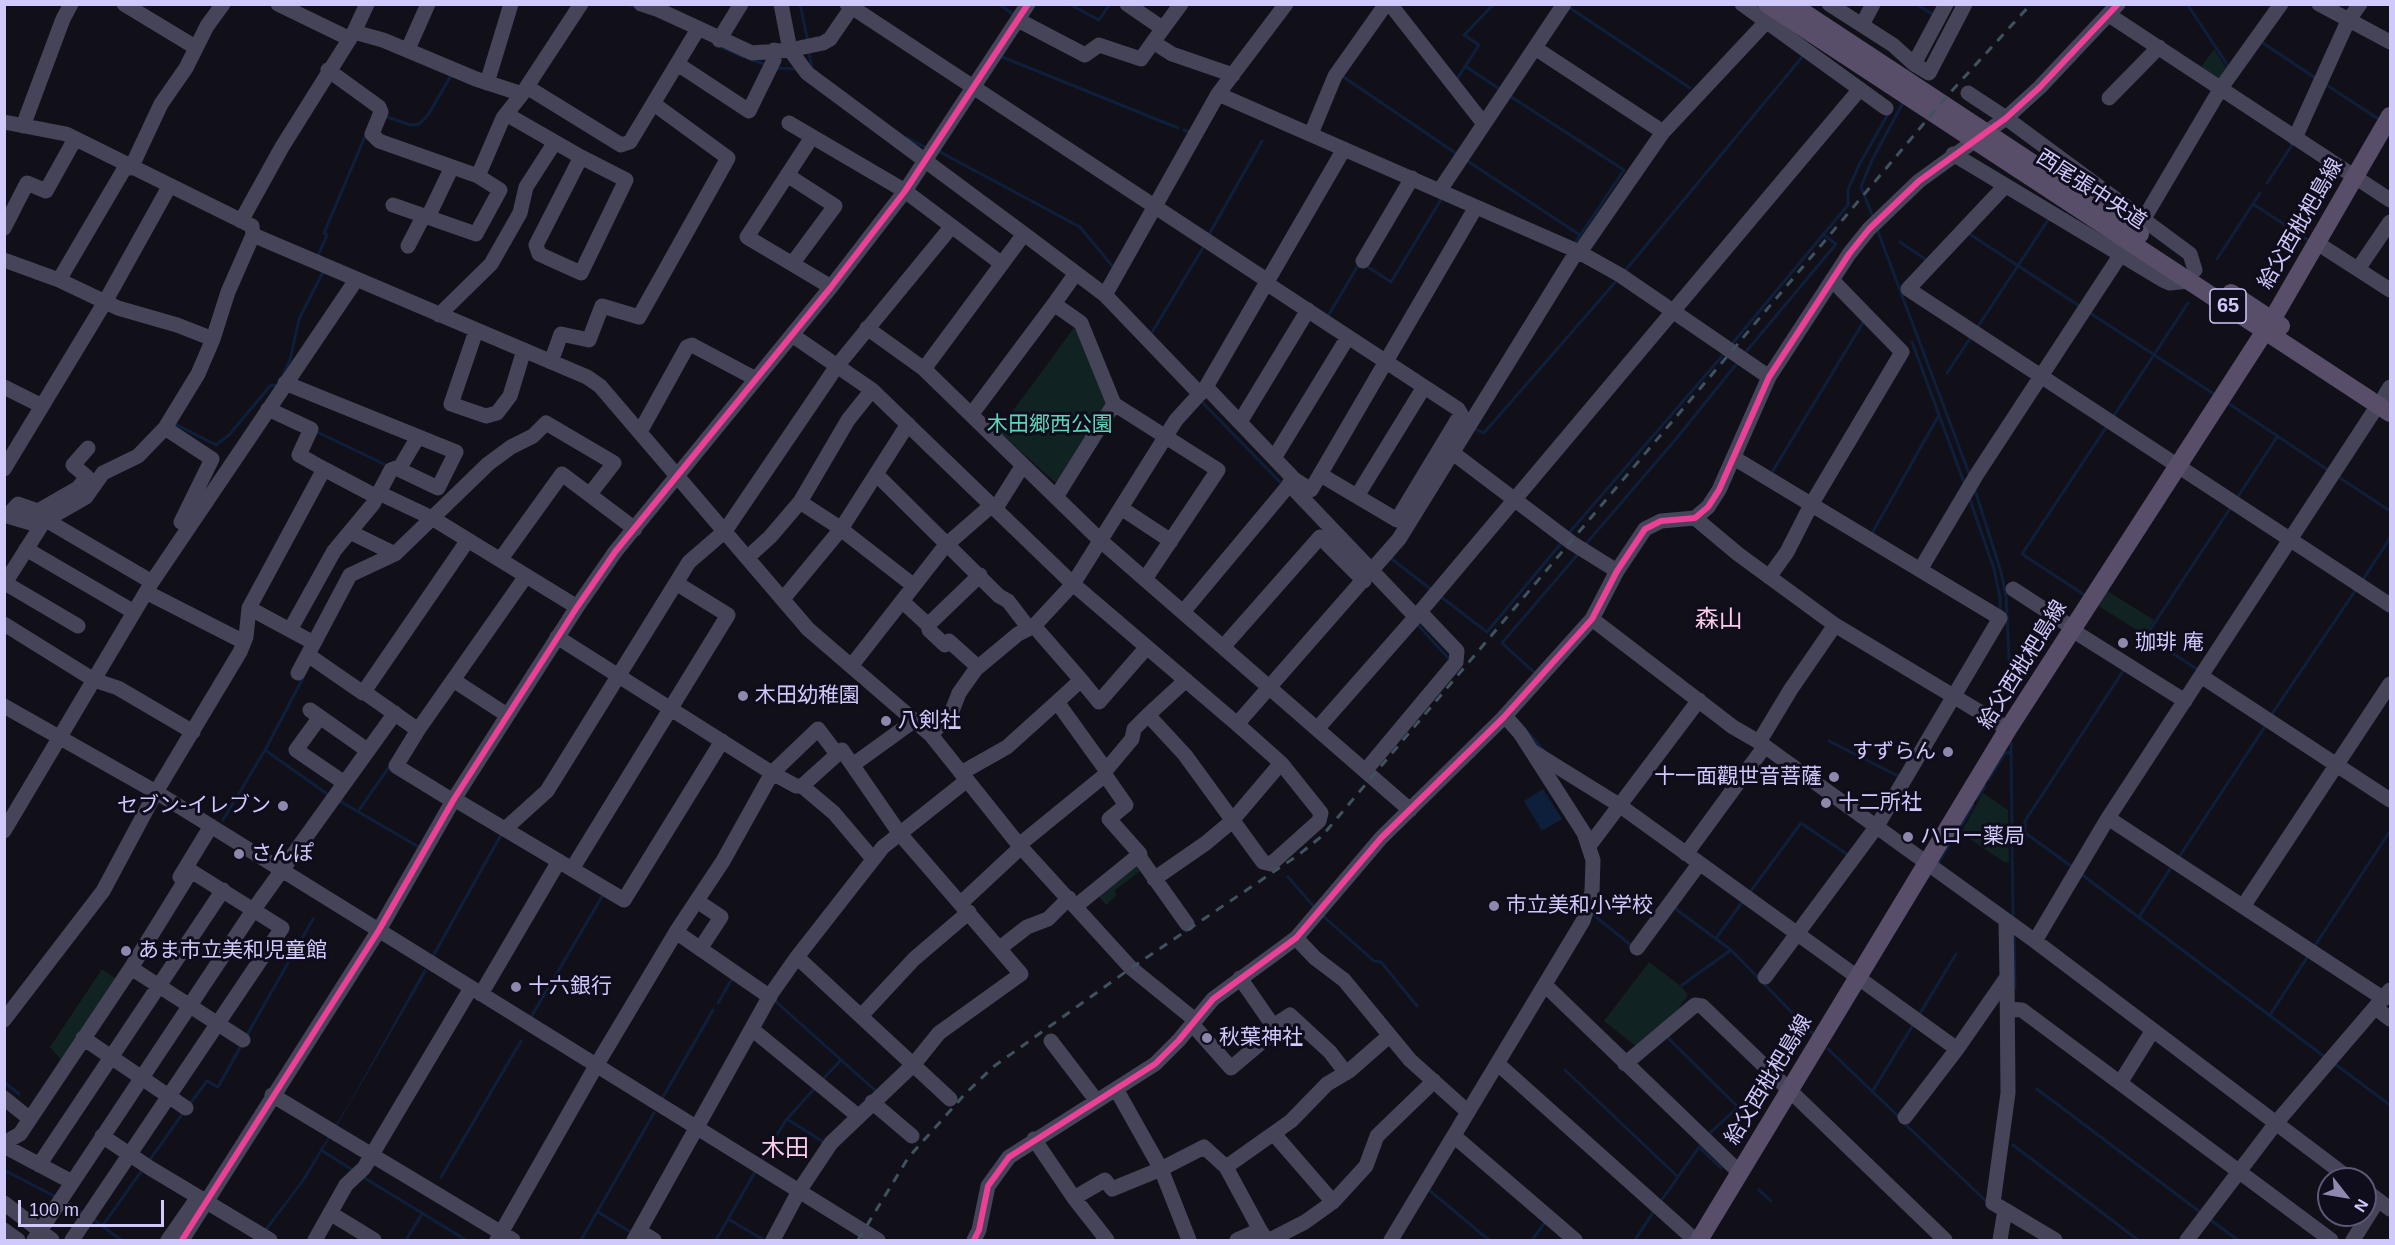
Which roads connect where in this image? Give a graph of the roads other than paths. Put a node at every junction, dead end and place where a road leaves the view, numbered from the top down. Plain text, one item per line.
1 (71, 4) edge
2 (124, 4) edge
3 (223, 4) edge
4 (278, 4) edge
5 (367, 4) edge
6 (428, 4) edge
7 (511, 4) edge
8 (641, 4) edge
9 (741, 4) edge
10 (781, 4) edge
11 (1028, 4) edge
12 (1127, 4) edge
13 (1181, 4) edge
14 (1286, 4) edge
15 (1388, 4) edge
16 (1564, 4) edge
17 (1742, 4) edge
18 (1829, 4) edge
19 (1873, 4) edge
20 (1946, 4) edge
21 (1965, 4) edge
22 (2281, 4) edge
23 (2319, 4) edge
24 (2360, 4) edge
25 (576, 6) edge
26 (851, 6) edge
27 (661, 7) edge
28 (1792, 10) edge
29 (2114, 10) edge
30 (1767, 13) edge
31 (1018, 20) junction
32 (2348, 21) junction
33 (1862, 25) junction
34 (1162, 28) junction
35 (698, 29) junction
36 (351, 35) junction
37 (719, 40) junction
38 (1153, 42) junction
39 (2391, 42) edge
40 (195, 47) junction
41 (2159, 47) junction
42 (1535, 48) junction
43 (408, 49) junction
44 (774, 50) junction
45 (790, 50) junction
46 (1902, 53) junction
47 (679, 65) junction
48 (1919, 67) junction
49 (328, 70) junction
50 (1233, 75) junction
51 (487, 83) junction
52 (2221, 88) junction
53 (974, 89) junction
54 (525, 91) junction
55 (1866, 93) junction
56 (1968, 93) dead end
57 (1218, 94) junction
58 (2109, 98) dead end
59 (654, 104) junction
60 (1886, 108) dead end
61 (506, 114) junction
62 (2391, 116) edge
63 (2006, 118) junction
64 (4, 122) edge
65 (789, 123) dead end
66 (1484, 124) junction
67 (23, 126) junction
68 (1663, 132) junction
69 (1311, 134) junction
70 (812, 136) junction
71 (2295, 138) junction
72 (75, 139) junction
73 (555, 142) junction
74 (1344, 149) junction
75 (1953, 154) junction
76 (581, 157) junction
77 (2062, 158) junction
78 (926, 160) junction
79 (129, 167) junction
80 (452, 167) junction
81 (787, 175) junction
82 (478, 176) junction
83 (2355, 177) junction
84 (1412, 178) junction
85 (2006, 186) junction
86 (169, 187) junction
87 (1440, 190) junction
88 (905, 191) junction
89 (2391, 201) edge
90 (2033, 202) junction
91 (393, 205) dead end
92 (1155, 207) junction
93 (1476, 207) junction
94 (426, 217) junction
95 (2143, 220) junction
96 (241, 221) junction
97 (2391, 222) edge
98 (952, 226) junction
99 (4, 228) edge
100 (1024, 234) junction
101 (253, 235) junction
102 (2317, 243) junction
103 (408, 246) dead end
104 (1578, 251) junction
105 (2121, 254) junction
106 (4, 260) edge
107 (1363, 261) dead end
108 (792, 264) junction
109 (1002, 264) junction
110 (2358, 269) junction
111 (1076, 273) junction
112 (2192, 275) junction
113 (59, 280) junction
114 (356, 280) junction
115 (1832, 280) junction
116 (1267, 282) junction
117 (831, 287) junction
118 (2391, 290) edge
119 (1105, 295) junction
120 (105, 302) junction
121 (1054, 303) junction
122 (1308, 310) junction
123 (1672, 310) junction
124 (440, 315) junction
125 (2268, 325) junction
126 (867, 328) junction
127 (476, 331) junction
128 (792, 335) junction
129 (1348, 337) junction
130 (213, 339) junction
131 (524, 350) junction
132 (551, 362) junction
133 (1386, 362) junction
134 (837, 366) junction
135 (924, 369) junction
136 (1769, 377) junction
137 (2042, 377) junction
138 (756, 380) junction
139 (285, 383) junction
140 (4, 387) edge
141 (1424, 387) junction
142 (872, 390) junction
143 (1203, 391) junction
144 (2387, 400) edge
145 (1114, 404) junction
146 (42, 406) junction
147 (268, 409) junction
148 (971, 415) junction
149 (1240, 423) junction
150 (908, 424) junction
151 (165, 428) junction
152 (640, 430) junction
153 (1165, 436) junction
154 (418, 437) junction
155 (88, 448) dead end
156 (1448, 448) junction
157 (1274, 458) junction
158 (1734, 458) junction
159 (1023, 465) junction
160 (2177, 466) junction
161 (4, 469) edge
162 (324, 469) junction
163 (399, 470) junction
164 (876, 474) junction
165 (678, 475) junction
166 (1321, 475) junction
167 (1291, 481) junction
168 (590, 494) junction
169 (378, 495) junction
170 (1357, 496) junction
171 (1056, 497) junction
172 (1514, 498) junction
173 (800, 502) junction
174 (1811, 505) junction
175 (994, 506) junction
176 (1121, 508) junction
177 (11, 516) edge
178 (432, 518) junction
179 (1695, 518) junction
180 (43, 523) junction
181 (635, 528) junction
182 (186, 529) junction
183 (841, 529) junction
184 (725, 531) junction
185 (350, 532) junction
186 (468, 540) junction
187 (2290, 540) junction
188 (1101, 541) junction
189 (1170, 541) junction
190 (948, 544) junction
191 (26, 549) junction
192 (395, 554) junction
193 (747, 558) junction
194 (501, 560) junction
195 (1920, 570) junction
196 (1617, 571) junction
197 (980, 575) junction
198 (526, 576) junction
199 (1368, 576) junction
200 (1769, 577) junction
201 (1145, 579) junction
202 (676, 583) junction
203 (5, 584) edge
204 (1073, 584) junction
205 (914, 586) junction
206 (149, 587) junction
207 (2013, 589) dead end
208 (783, 599) junction
209 (902, 601) junction
210 (2391, 605) edge
211 (577, 607) junction
212 (249, 608) junction
213 (134, 612) junction
214 (1184, 612) junction
215 (1418, 614) junction
216 (1592, 619) junction
217 (4, 624) edge
218 (928, 624) junction
219 (1835, 625) junction
220 (78, 626) dead end
221 (1031, 627) junction
222 (2072, 629) junction
223 (290, 630) junction
224 (557, 638) junction
225 (244, 642) junction
226 (1147, 647) junction
227 (1223, 647) junction
228 (311, 649) junction
229 (852, 664) junction
230 (978, 667) junction
231 (298, 674) dead end
232 (618, 676) junction
233 (2201, 676) junction
234 (94, 680) junction
235 (453, 680) junction
236 (1081, 680) junction
237 (1185, 680) junction
238 (2391, 684) edge
239 (1269, 688) junction
240 (364, 692) junction
241 (1954, 695) junction
242 (1698, 700) junction
243 (2185, 701) junction
244 (1057, 702) junction
245 (4, 706) edge
246 (670, 709) junction
247 (395, 713) junction
248 (507, 715) junction
249 (1148, 715) junction
250 (1505, 716) junction
251 (915, 720) junction
252 (1237, 724) junction
253 (418, 729) junction
254 (1317, 729) junction
255 (2008, 729) junction
256 (193, 732) junction
257 (931, 735) junction
258 (60, 737) junction
259 (722, 741) junction
260 (1762, 744) junction
261 (367, 750) junction
262 (1532, 751) junction
263 (837, 754) junction
264 (1281, 763) junction
265 (854, 764) junction
266 (2337, 764) junction
267 (1365, 771) junction
268 (772, 773) junction
269 (1106, 773) junction
270 (964, 777) junction
271 (343, 782) junction
272 (801, 786) junction
273 (156, 792) junction
274 (454, 800) junction
275 (2391, 800) edge
276 (1619, 805) junction
277 (1410, 810) junction
278 (2108, 818) junction
279 (1231, 822) junction
280 (211, 826) junction
281 (1877, 826) junction
282 (505, 829) junction
283 (4, 831) edge
284 (900, 834) junction
285 (1020, 846) junction
286 (1589, 846) junction
287 (1686, 854) junction
288 (1138, 855) junction
289 (873, 859) junction
290 (1699, 864) junction
291 (565, 865) junction
292 (1926, 865) junction
293 (284, 871) junction
294 (1154, 879) junction
295 (223, 890) junction
296 (696, 901) junction
297 (1072, 902) junction
298 (2244, 905) junction
299 (965, 907) junction
300 (254, 909) junction
301 (1187, 924) dead end
302 (2011, 925) junction
303 (146, 926) dead end
304 (379, 930) junction
305 (676, 932) junction
306 (1796, 935) junction
307 (1296, 938) junction
308 (2035, 941) junction
309 (1000, 948) junction
310 (1637, 948) dead end
311 (700, 949) junction
312 (797, 957) junction
313 (132, 968) junction
314 (1765, 977) dead end
315 (2007, 977) junction
316 (1240, 978) junction
317 (1857, 979) junction
318 (1545, 985) junction
319 (159, 986) junction
320 (476, 991) junction
321 (770, 997) junction
322 (2383, 999) edge
323 (189, 1006) junction
324 (2013, 1009) junction
325 (861, 1016) junction
326 (2391, 1018) edge
327 (4, 1020) edge
328 (1194, 1022) junction
329 (218, 1025) junction
330 (1273, 1026) junction
331 (753, 1030) junction
332 (2153, 1030) junction
333 (1389, 1036) junction
334 (83, 1038) junction
335 (243, 1040) dead end
336 (1051, 1041) dead end
337 (1957, 1049) junction
338 (111, 1057) junction
339 (914, 1064) junction
340 (1498, 1064) junction
341 (1625, 1064) junction
342 (596, 1066) junction
343 (1346, 1073) junction
344 (141, 1077) junction
345 (1434, 1081) junction
346 (2120, 1083) junction
347 (1116, 1089) junction
348 (1789, 1090) junction
349 (272, 1095) junction
350 (170, 1097) junction
351 (4, 1098) edge
352 (950, 1099) dead end
353 (1096, 1100) junction
354 (872, 1102) junction
355 (186, 1108) dead end
356 (1468, 1112) junction
357 (858, 1116) junction
358 (1905, 1117) dead end
359 (30, 1119) junction
360 (2276, 1123) junction
361 (697, 1127) junction
362 (1274, 1134) junction
363 (102, 1136) junction
364 (912, 1136) dead end
365 (1454, 1136) junction
366 (1034, 1139) junction
367 (4, 1145) edge
368 (131, 1155) junction
369 (372, 1155) junction
370 (39, 1165) junction
371 (1226, 1167) junction
372 (2334, 1167) edge
373 (1161, 1169) junction
374 (1740, 1173) junction
375 (2239, 1173) junction
376 (72, 1182) junction
377 (800, 1191) junction
378 (1074, 1198) junction
379 (206, 1201) junction
380 (1333, 1202) junction
381 (4, 1203) edge
382 (2387, 1205) edge
383 (2001, 1208) junction
384 (330, 1213) junction
385 (4, 1230) edge
386 (854, 1234) edge
387 (636, 1236) edge
388 (265, 1237) edge
389 (1265, 1237) edge
390 (42, 1238) edge
391 (504, 1238) edge
392 (1940, 1239) edge
393 (18, 1240) edge
394 (72, 1240) edge
395 (168, 1240) edge
396 (182, 1240) edge
397 (193, 1240) edge
398 (315, 1240) edge
399 (374, 1240) edge
400 (654, 1240) edge
401 (773, 1240) edge
402 (878, 1240) edge
403 (974, 1240) edge
404 (1107, 1240) edge
405 (1189, 1240) edge
406 (1238, 1240) edge
407 (1391, 1240) edge
408 (1575, 1240) edge
409 (1697, 1240) edge
410 (2000, 1240) edge
411 (2055, 1240) edge
412 (2187, 1240) edge
413 (2331, 1240) edge
414 (2353, 1240) edge

1 - 67 street
2 - 40 street
3 - 40 street
4 - 36 street
5 - 36 street
6 - 43 street
7 - 51 street
8 - 27 street
9 - 37 street
10 - 45 street
11 - 31 street
12 - 34 street
13 - 34 street
14 - 50 street
15 - 66 street
15 - 69 street
16 - 42 street
17 - 30 street
18 - 33 street
19 - 33 street
20 - 48 street
21 - 48 street
22 - 52 street
23 - 32 street
24 - 32 street
25 - 54 street
26 - 45 street
26 - 53 street
27 - 35 street
28 - 30 main road, 西尾張中央道 / 65
28 - 112 main road, 西尾張中央道 / 65
29 - 41 street
29 - 63 street
30 - 55 street
30 - 68 street
31 - 38 street
31 - 53 street
32 - 39 street
32 - 71 street
33 - 46 street
34 - 38 street
35 - 37 street
35 - 47 street
36 - 43 street
36 - 49 street
37 - 44 street
38 - 50 street
40 - 79 street
41 - 52 street
41 - 58 street
42 - 66 street
42 - 68 street
43 - 51 street
44 - 45 street
44 - 47 street
45 - 78 street
46 - 48 street
46 - 55 street
47 - 59 street
49 - 80 street
49 - 96 street
50 - 57 street
51 - 54 street
52 - 71 street
52 - 95 street
53 - 78 street
53 - 92 street
54 - 59 street
54 - 61 street
55 - 60 street
55 - 123 street
56 - 63 street
57 - 69 street
57 - 92 street
59 - 132 street
61 - 73 street
61 - 82 street
62 - 83 main road, 給父西枇杷島線
63 - 75 street
63 - 77 street
64 - 67 street
65 - 70 street
66 - 87 street
67 - 72 street
68 - 104 street
69 - 74 street
70 - 81 street
70 - 88 street
71 - 83 street
72 - 79 street
72 - 99 street
73 - 76 street
73 - 124 street
74 - 84 street
74 - 116 street
75 - 85 street
75 - 115 street
76 - 76 street
77 - 90 street
77 - 95 street
78 - 88 street
78 - 100 street
79 - 86 street
79 - 113 street
80 - 82 street
80 - 94 street
81 - 108 street
81 - 108 street
82 - 94 street
83 - 89 street
83 - 102 main road, 給父西枇杷島線
84 - 87 street
84 - 107 street
85 - 90 street
85 - 137 street
86 - 96 street
86 - 120 street
87 - 93 street
88 - 98 street
88 - 117 street
90 - 105 street
91 - 94 street
92 - 116 street
92 - 119 street
93 - 104 street
93 - 133 street
94 - 103 street
95 - 112 street
96 - 101 street
97 - 110 street
98 - 109 street
98 - 126 street
100 - 109 street
100 - 111 street
101 - 114 street
101 - 130 street
102 - 110 street
102 - 125 main road, 給父西枇杷島線
104 - 123 street
104 - 156 street
105 - 112 street
105 - 137 street
106 - 113 street
108 - 117 street
109 - 135 street
110 - 118 street
111 - 119 street
111 - 121 street
112 - 125 main road, 西尾張中央道 / 65
113 - 120 street
114 - 124 street
114 - 139 street
115 - 136 street
115 - 174 street
116 - 122 street
116 - 143 street
117 - 128 street
119 - 143 street
120 - 130 street
120 - 146 street
121 - 145 street
121 - 148 street
122 - 129 street
122 - 149 street
123 - 136 street
123 - 172 street
124 - 127 street
125 - 144 main road, 西尾張中央道 / 65
125 - 160 main road, 給父西枇杷島線
126 - 134 street
126 - 135 street
127 - 131 street
127 - 131 street
128 - 134 street
128 - 138 street
129 - 133 street
129 - 157 street
130 - 151 street
131 - 132 street
132 - 152 street
133 - 141 street
133 - 166 street
134 - 142 street
134 - 184 street
135 - 148 street
136 - 158 street
137 - 160 street
137 - 195 street
138 - 152 street
138 - 165 street
139 - 147 street
139 - 154 street
140 - 146 street
141 - 156 street
141 - 170 street
142 - 150 street
142 - 173 street
143 - 149 street
143 - 153 street
144 - 187 street
145 - 153 street
145 - 171 street
146 - 161 street
147 - 162 street
147 - 182 street
148 - 159 street
149 - 157 street
150 - 164 street
150 - 175 street
151 - 180 street
151 - 182 street
152 - 165 street
153 - 176 street
153 - 189 street
154 - 163 street
154 - 163 street
155 - 177 street
156 - 170 street
156 - 172 street
156 - 199 street
157 - 167 street
158 - 174 street
158 - 179 street
159 - 171 street
159 - 175 street
160 - 187 street
160 - 222 main road, 給父西枇杷島線
162 - 169 street
162 - 212 street
163 - 169 street
164 - 183 street
164 - 190 street
165 - 181 street
165 - 184 street
166 - 167 street
166 - 170 street
167 - 199 street
167 - 214 street
168 - 178 street
168 - 181 street
168 - 194 street
169 - 178 street
169 - 185 street
171 - 188 street
172 - 196 street
172 - 215 street
173 - 183 street
173 - 193 street
174 - 195 street
174 - 200 street
175 - 190 street
175 - 204 street
176 - 188 street
176 - 189 street
177 - 180 street
178 - 186 street
178 - 192 street
179 - 196 street
179 - 200 street
180 - 191 street
180 - 206 street
181 - 211 street
182 - 206 street
183 - 205 street
183 - 208 street
184 - 193 street
184 - 202 street
185 - 192 street
185 - 223 street
186 - 194 street
186 - 240 street
187 - 210 street
187 - 233 street
188 - 201 street
188 - 204 street
189 - 201 street
190 - 197 street
190 - 205 street
191 - 203 street
191 - 213 street
192 - 228 street
193 - 208 street
194 - 198 street
195 - 241 street
196 - 216 street
197 - 218 street
197 - 221 street
198 - 211 street
198 - 235 street
199 - 215 street
199 - 227 street
199 - 239 street
200 - 219 street
201 - 214 street
202 - 232 street
202 - 246 street
203 - 220 street
204 - 221 street
204 - 226 street
205 - 209 street
206 - 213 street
206 - 225 street
207 - 222 street
208 - 229 street
209 - 218 street
209 - 229 street
211 - 224 street
212 - 223 street
212 - 225 street
213 - 234 street
214 - 227 street
215 - 254 street
215 - 267 street
216 - 242 street
216 - 250 street
217 - 234 street
218 - 230 street
219 - 241 street
219 - 260 street
221 - 230 street
221 - 236 street
222 - 243 street
222 - 255 main road, 給父西枇杷島線
223 - 228 street
224 - 232 street
224 - 248 street
225 - 256 street
226 - 236 street
226 - 237 street
227 - 239 street
228 - 231 street
228 - 240 street
229 - 251 street
230 - 257 street
232 - 246 street
232 - 282 street
233 - 243 street
233 - 266 street
234 - 256 street
234 - 258 street
235 - 248 street
235 - 253 street
236 - 244 street
237 - 249 street
237 - 252 street
238 - 266 street
239 - 252 street
239 - 254 street
240 - 247 street
241 - 255 street
241 - 281 street
242 - 260 street
242 - 276 street
243 - 278 street
244 - 269 street
244 - 270 street
245 - 258 street
246 - 259 street
246 - 291 street
247 - 253 street
247 - 261 street
248 - 274 street
249 - 269 street
249 - 279 street
250 - 262 street
250 - 277 street
251 - 257 street
251 - 265 street
252 - 264 street
253 - 274 street
254 - 267 street
255 - 292 main road, 給父西枇杷島線
256 - 273 street
257 - 270 street
258 - 273 street
258 - 283 street
259 - 268 street
259 - 291 street
260 - 281 street
260 - 287 street
261 - 271 street
261 - 271 street
262 - 276 street
262 - 286 street
263 - 265 street
263 - 268 street
263 - 272 street
264 - 279 street
264 - 279 street
265 - 284 street
266 - 275 street
266 - 298 street
267 - 277 street
268 - 272 street
268 - 296 street
269 - 285 street
269 - 288 street
270 - 284 street
270 - 285 street
271 - 293 street
272 - 289 street
273 - 280 street
273 - 327 street
274 - 282 street
274 - 304 street
276 - 286 street
276 - 287 street
277 - 307 street
278 - 298 street
278 - 308 street
279 - 294 street
280 - 293 street
280 - 303 street
281 - 292 street
281 - 306 street
282 - 291 street
284 - 289 street
284 - 299 street
285 - 297 street
285 - 299 street
286 - 318 street
287 - 290 street
288 - 294 street
288 - 297 street
289 - 312 street
290 - 306 street
290 - 310 street
291 - 320 street
292 - 302 street
292 - 317 main road, 給父西枇杷島線
293 - 300 street
293 - 304 street
294 - 301 street
295 - 300 street
295 - 313 street
295 - 319 street
296 - 305 street
296 - 311 street
297 - 309 street
297 - 328 street
298 - 322 street
299 - 309 street
299 - 325 street
300 - 323 street
300 - 329 street
302 - 308 street
302 - 315 street
304 - 320 street
304 - 349 street
305 - 311 street
305 - 342 street
306 - 314 street
306 - 317 street
307 - 316 street
307 - 333 street
308 - 332 street
309 - 339 street
311 - 321 street
312 - 321 street
312 - 325 street
313 - 319 street
313 - 334 street
315 - 324 street
315 - 337 street
316 - 328 street
316 - 330 street
317 - 337 street
317 - 348 main road, 給父西枇杷島線
318 - 340 street
318 - 341 street
319 - 323 street
319 - 338 street
320 - 342 street
320 - 369 street
321 - 331 street
322 - 326 street
322 - 360 street
323 - 329 street
323 - 344 street
324 - 346 street
324 - 383 street
325 - 339 street
328 - 330 street
328 - 347 street
329 - 335 street
329 - 350 street
330 - 343 street
331 - 357 street
331 - 361 street
332 - 346 street
332 - 360 street
333 - 343 street
333 - 345 street
334 - 338 street
334 - 359 street
336 - 353 street
337 - 358 street
338 - 344 street
338 - 370 street
339 - 352 street
339 - 354 street
340 - 356 street
340 - 409 street
341 - 348 street
341 - 374 street
342 - 361 street
342 - 391 street
343 - 362 street
344 - 350 street
344 - 363 street
345 - 356 street
345 - 380 street
346 - 375 street
347 - 353 street
347 - 373 street
348 - 374 main road, 給父西枇杷島線
348 - 392 street
349 - 369 street
349 - 379 street
350 - 355 street
350 - 368 street
351 - 359 street
353 - 366 street
354 - 357 street
354 - 364 street
356 - 365 street
357 - 377 street
359 - 367 street
360 - 372 street
360 - 375 street
361 - 377 street
361 - 387 street
362 - 371 street
362 - 380 street
363 - 368 street
363 - 376 street
365 - 407 street
365 - 408 street
366 - 378 street
366 - 403 street
367 - 370 street
368 - 379 street
368 - 394 street
369 - 384 street
369 - 391 street
370 - 376 street
371 - 373 street
371 - 389 street
373 - 378 street
373 - 405 street
374 - 409 main road, 給父西枇杷島線
375 - 412 street
375 - 413 street
376 - 390 street
377 - 386 street
377 - 401 street
378 - 404 street
379 - 388 street
379 - 395 street
379 - 396 street
379 - 397 street
380 - 389 street
381 - 390 street
382 - 414 street
383 - 410 street
383 - 411 street
384 - 398 street
384 - 399 street
385 - 393 street
386 - 402 street
387 - 400 street
389 - 406 street

